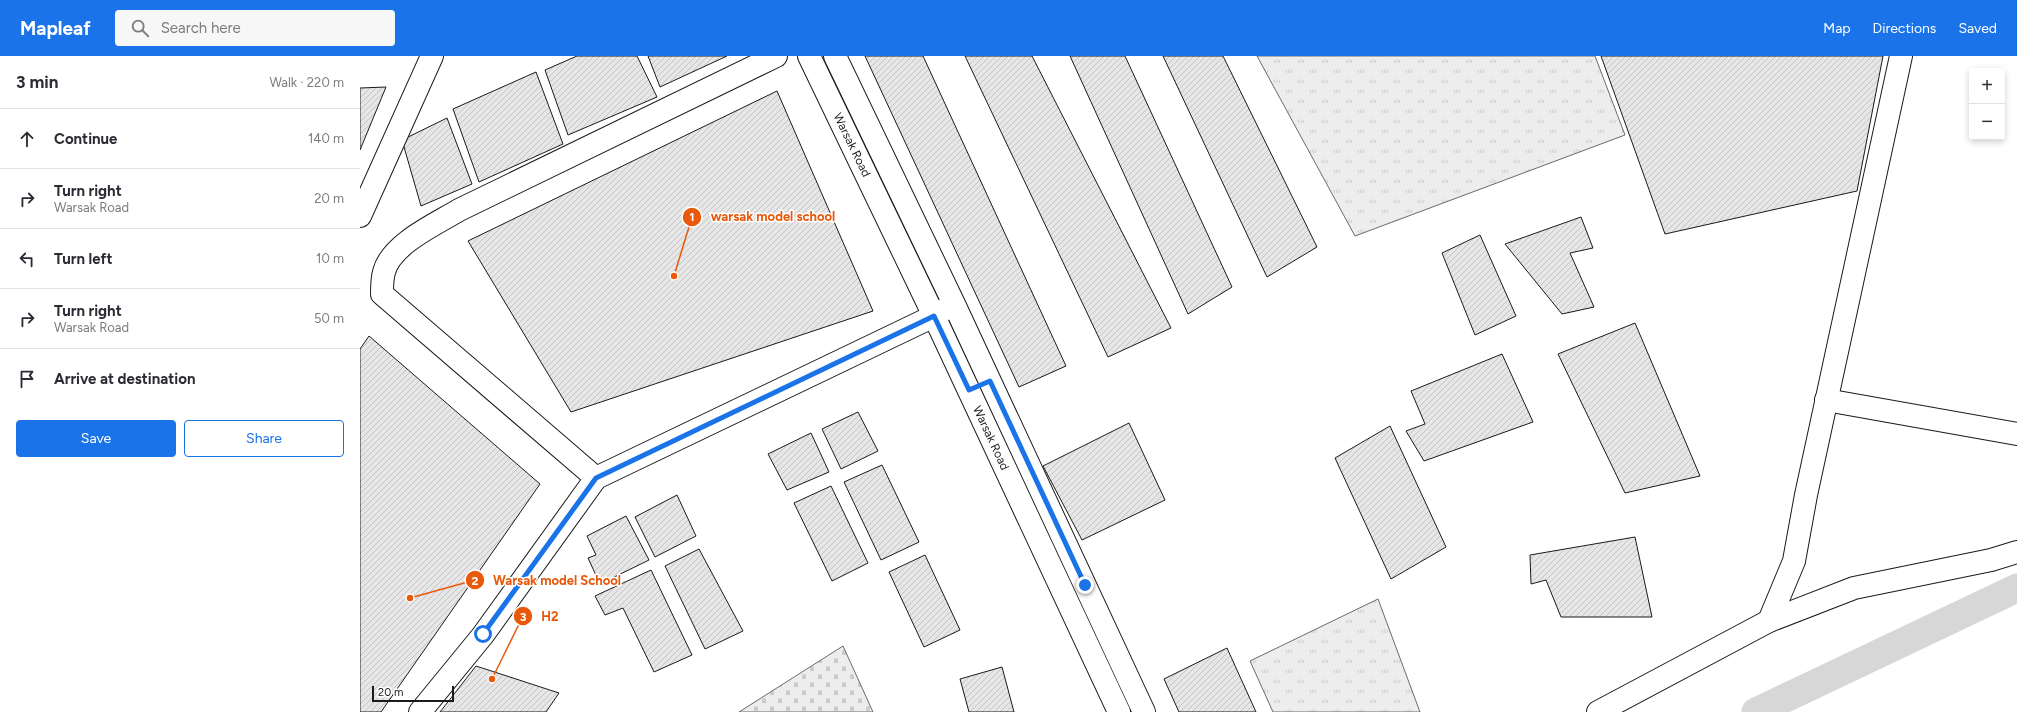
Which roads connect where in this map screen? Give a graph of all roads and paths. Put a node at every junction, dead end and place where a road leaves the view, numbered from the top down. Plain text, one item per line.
1 (432, 56) edge
2 (776, 56) edge
3 (809, 56) edge
4 (835, 56) edge
5 (1901, 56) edge
6 (360, 216) edge
7 (954, 304) junction
8 (934, 316) junction
9 (990, 381) junction
10 (969, 390) junction
11 (1826, 400) junction
12 (2017, 434) edge
13 (596, 478) junction
14 (2017, 552) edge
15 (1085, 585) junction
16 (1064, 595) junction
17 (1768, 621) junction
18 (420, 712) edge
19 (1119, 712) edge
20 (1144, 712) edge
21 (1598, 712) edge

1 - 6 street
2 - 13 street
3 - 8 street, Warsak Road
4 - 7 street, Warsak Road
5 - 11 street
7 - 8 street
7 - 9 street, Warsak Road
8 - 10 street, Warsak Road
8 - 13 street
9 - 10 street
9 - 15 street, Warsak Road
10 - 16 street, Warsak Road
11 - 12 street
11 - 17 street
13 - 18 street
14 - 17 street
15 - 16 street
15 - 20 street, Warsak Road
16 - 19 street, Warsak Road
17 - 21 street

